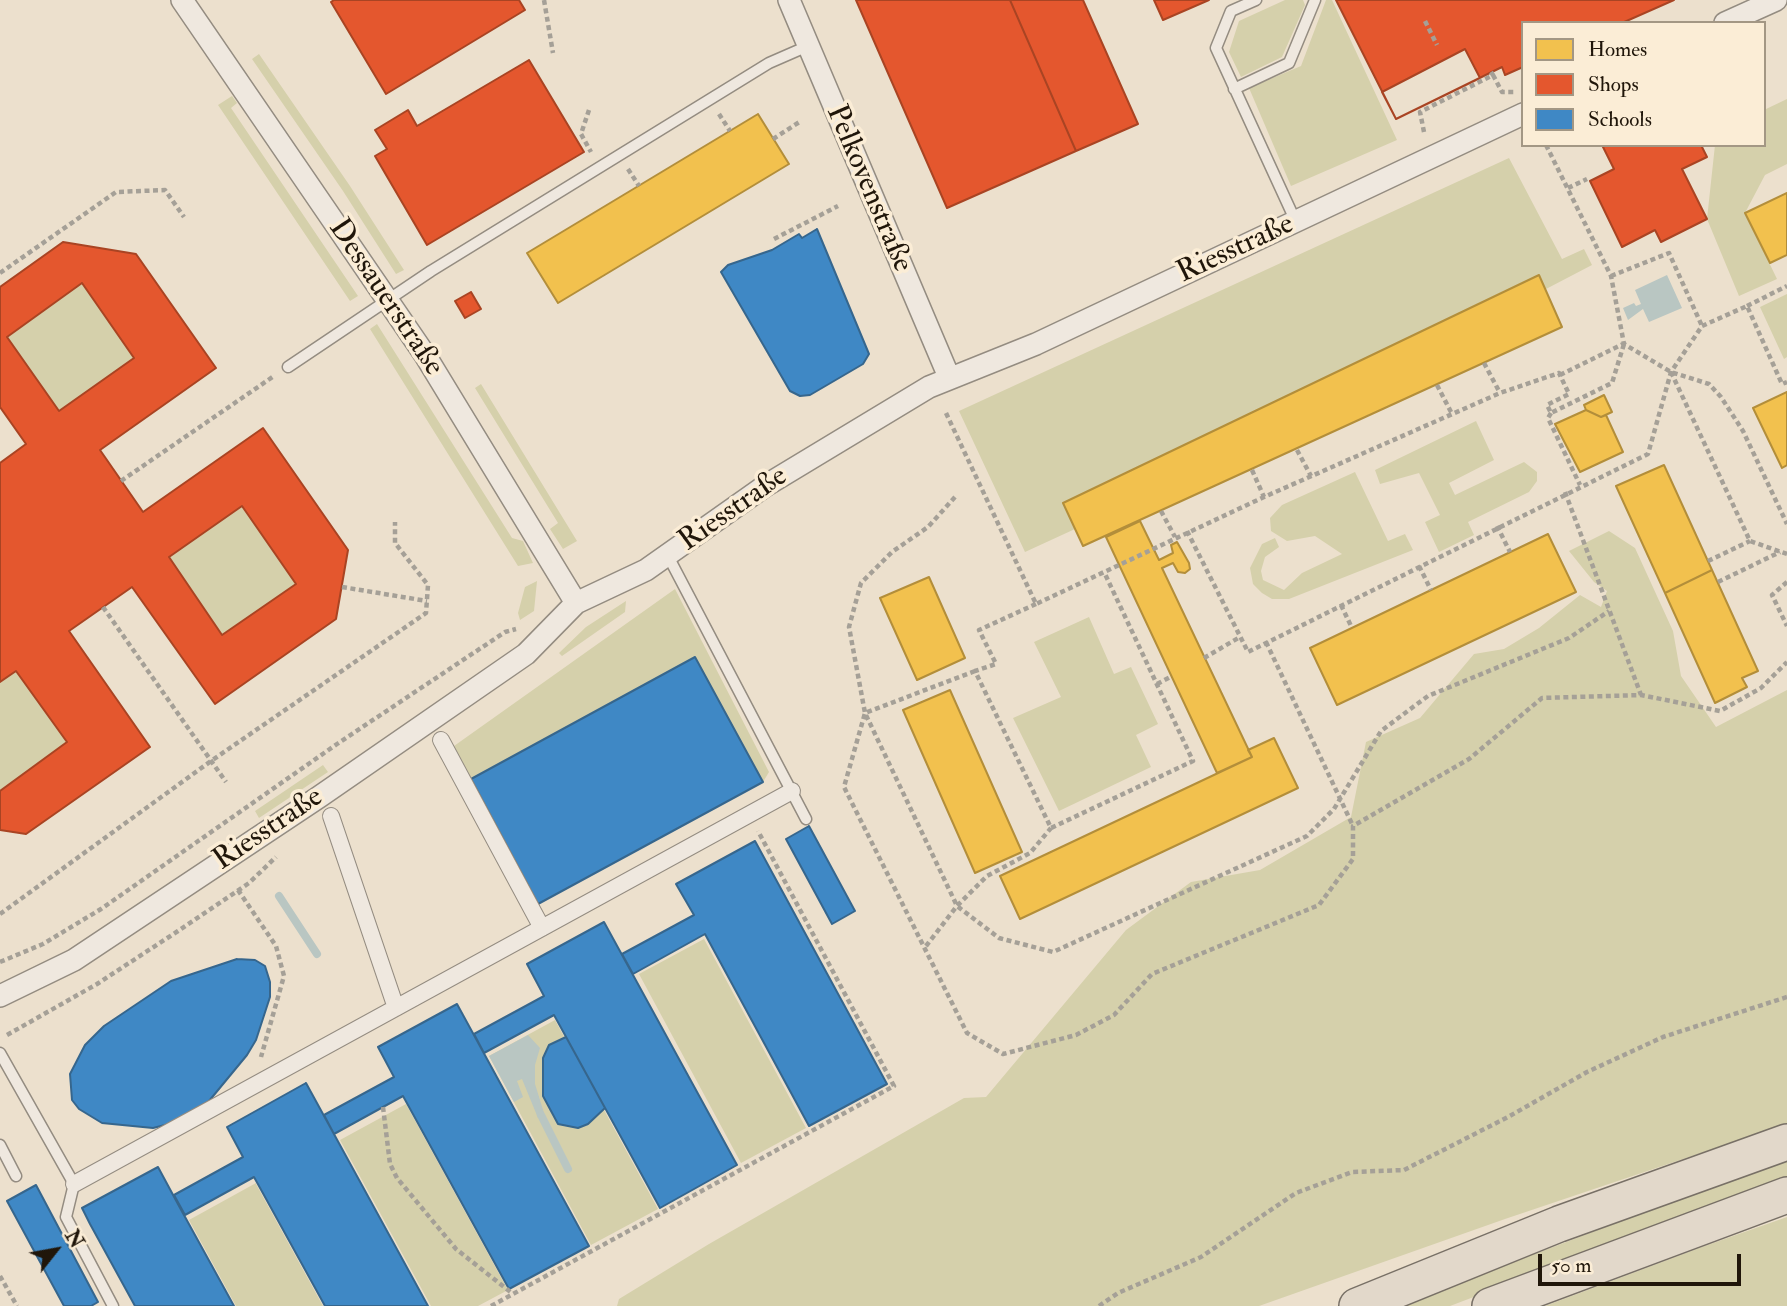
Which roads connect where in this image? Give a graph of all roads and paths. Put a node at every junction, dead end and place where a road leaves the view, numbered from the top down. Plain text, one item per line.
1 (181, 0) edge
2 (544, 0) edge
3 (789, 0) edge
4 (1256, 0) edge
5 (1315, 0) edge
6 (1776, 0) edge
7 (1425, 21) dead end
8 (1730, 21) edge
9 (1437, 45) dead end
10 (808, 46) junction
11 (553, 52) dead end
12 (1234, 89) junction
13 (1502, 92) dead end
14 (589, 110) dead end
15 (1521, 115) edge
16 (801, 121) dead end
17 (1424, 132) dead end
18 (773, 139) dead end
19 (1547, 147) edge
20 (603, 166) junction
21 (1587, 179) dead end
22 (1568, 188) junction
23 (838, 205) dead end
24 (184, 217) dead end
25 (1296, 222) junction
26 (774, 239) dead end
27 (0, 273) edge
28 (1611, 276) junction
29 (1787, 286) edge
30 (387, 300) junction
31 (1747, 306) junction
32 (1702, 326) junction
33 (1624, 344) junction
34 (1484, 363) dead end
35 (288, 366) joint
36 (1671, 372) junction
37 (1560, 375) junction
38 (949, 377) junction
39 (1787, 382) edge
40 (1437, 385) dead end
41 (1500, 393) junction
42 (946, 413) dead end
43 (1550, 413) junction
44 (1452, 414) junction
45 (1297, 450) dead end
46 (1252, 470) dead end
47 (1311, 476) junction
48 (121, 481) dead end
49 (1580, 485) junction
50 (1565, 492) junction
51 (1264, 497) junction
52 (955, 498) dead end
53 (1161, 511) dead end
54 (395, 522) dead end
55 (1787, 524) edge
56 (1497, 526) junction
57 (1187, 531) junction
58 (1175, 537) junction
59 (1750, 541) junction
60 (1510, 552) dead end
61 (1780, 552) junction
62 (1787, 554) edge
63 (668, 556) junction
64 (1708, 561) dead end
65 (1419, 566) junction
66 (1104, 574) junction
67 (1718, 582) dead end
68 (1787, 582) edge
69 (342, 587) dead end
70 (1431, 590) dead end
71 (427, 601) junction
72 (576, 603) junction
73 (1036, 604) junction
74 (1342, 606) junction
75 (103, 607) dead end
76 (1609, 611) junction
77 (1787, 626) edge
78 (1352, 628) dead end
79 (505, 632) dead end
80 (1240, 637) junction
81 (1266, 642) junction
82 (1205, 657) dead end
83 (1787, 662) edge
84 (975, 671) junction
85 (1172, 676) dead end
86 (1157, 684) junction
87 (1641, 695) junction
88 (865, 713) junction
89 (441, 740) dead end
90 (211, 761) junction
91 (226, 782) dead end
92 (792, 791) junction
93 (1341, 799) junction
94 (244, 808) junction
95 (749, 815) junction
96 (248, 816) dead end
97 (331, 816) dead end
98 (806, 819) dead end
99 (1353, 826) junction
100 (1051, 828) junction
101 (239, 890) dead end
102 (957, 906) junction
103 (0, 914) edge
104 (174, 924) dead end
105 (542, 928) junction
106 (178, 931) dead end
107 (926, 946) junction
108 (0, 962) edge
109 (0, 996) edge
110 (1787, 996) edge
111 (396, 1008) junction
112 (0, 1053) edge
113 (255, 1085) junction
114 (383, 1107) dead end
115 (1787, 1142) edge
116 (0, 1146) edge
117 (16, 1176) dead end
118 (74, 1184) junction
119 (1787, 1195) edge
120 (0, 1276) edge
121 (513, 1294) junction
122 (17, 1306) edge
123 (113, 1306) edge
124 (491, 1306) edge
125 (1099, 1306) edge
126 (1357, 1306) edge
127 (1490, 1306) edge

1 - 30 street, Dessauerstraße
2 - 11 path
3 - 10 street, Pelkovenstraße
4 - 12 lane
5 - 12 lane
6 - 8 street
7 - 9 path
10 - 20 lane
10 - 38 street, Pelkovenstraße
12 - 25 lane
13 - 17 path
14 - 20 path
15 - 25 street, Riesstraße
16 - 18 path
19 - 22 path
20 - 30 lane
21 - 22 path
22 - 28 path
23 - 26 path
24 - 27 path
25 - 38 street, Riesstraße
28 - 32 path
28 - 33 path
29 - 31 path
30 - 35 lane
30 - 72 street, Dessauerstraße
31 - 32 path
31 - 39 path
32 - 36 path
33 - 36 path
33 - 37 path
33 - 43 path
34 - 41 path
35 - 48 path
36 - 49 path
36 - 55 path
36 - 59 path
37 - 41 path
37 - 43 path
38 - 63 street, Riesstraße
40 - 44 path
41 - 44 path
42 - 73 path
43 - 49 path
44 - 47 path
45 - 47 path
46 - 51 path
47 - 51 path
49 - 50 path
50 - 56 path
50 - 76 path
51 - 57 path
52 - 88 path
53 - 58 path
54 - 71 path
56 - 60 path
56 - 65 path
57 - 58 path
57 - 80 path
58 - 66 path
59 - 61 path
59 - 64 path
61 - 62 path
61 - 67 path
63 - 72 street, Riesstraße
63 - 92 lane
65 - 70 path
65 - 74 path
66 - 73 path
66 - 86 path
68 - 77 path
69 - 71 path
71 - 90 path
72 - 109 street, Riesstraße
73 - 84 path
74 - 78 path
74 - 81 path
75 - 90 path
76 - 87 path
76 - 93 path
79 - 94 path
80 - 81 path
80 - 82 path
81 - 93 path
83 - 87 path
84 - 88 path
84 - 100 path
85 - 86 path
86 - 100 path
87 - 99 path
88 - 102 path
88 - 107 path
89 - 105 street
90 - 91 path
90 - 103 path
92 - 95 street
92 - 98 lane
93 - 99 path
93 - 102 path
94 - 96 path
94 - 108 path
95 - 105 street
95 - 121 path
97 - 111 street
99 - 107 path
100 - 102 path
101 - 113 path
102 - 107 path
104 - 106 path
105 - 111 street
110 - 125 path
111 - 113 street
112 - 118 lane
113 - 118 street
114 - 121 path
115 - 126 highway
116 - 117 lane
118 - 123 lane
119 - 127 highway
120 - 122 path
121 - 124 path

